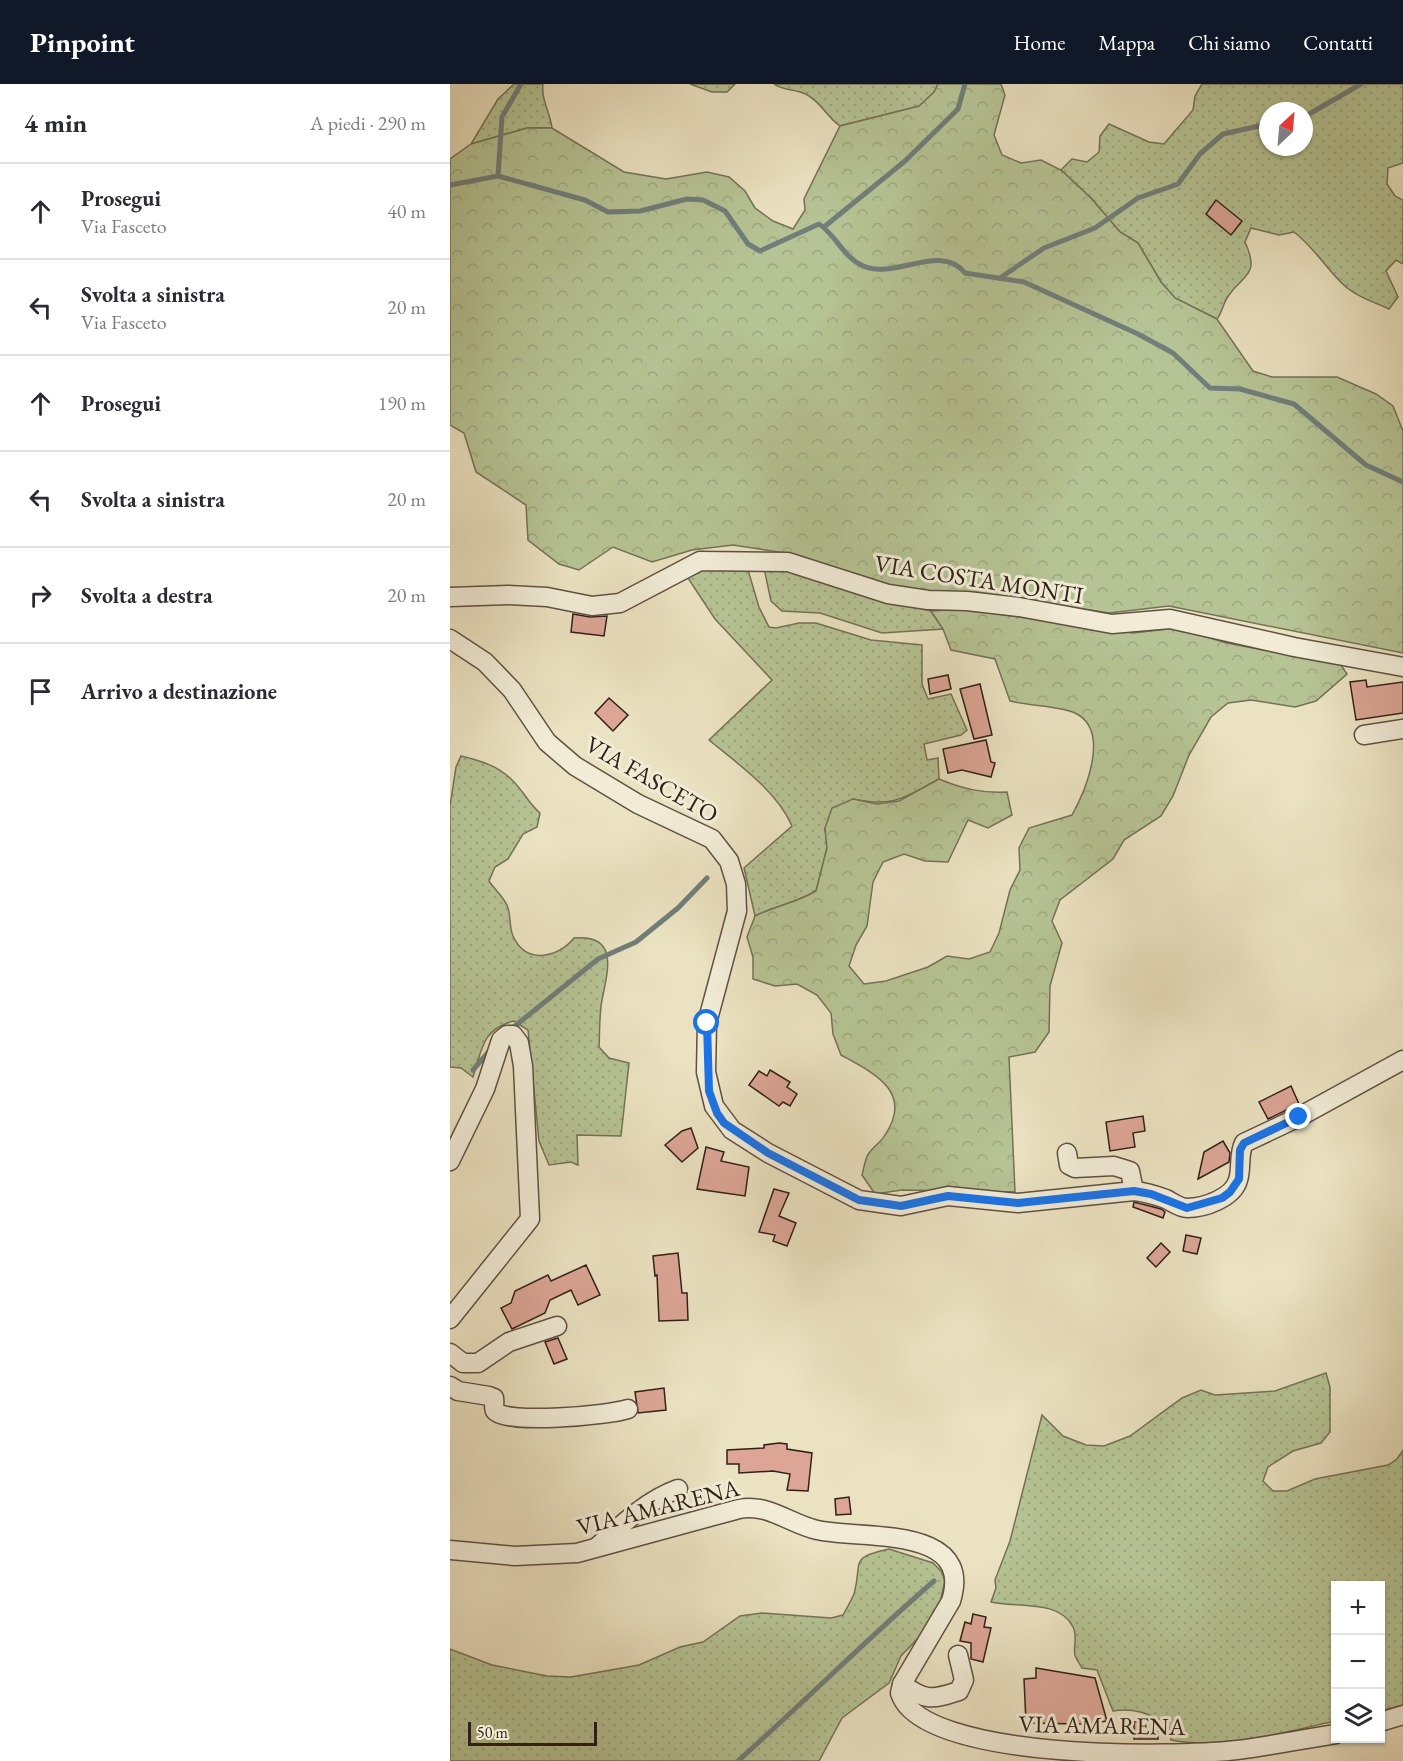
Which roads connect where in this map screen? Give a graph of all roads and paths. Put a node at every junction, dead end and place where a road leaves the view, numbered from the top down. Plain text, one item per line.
1 (450, 597) edge
2 (450, 639) edge
3 (1403, 667) edge
4 (1403, 729) edge
5 (1364, 735) dead end
6 (1403, 1060) edge
7 (1066, 1153) dead end
8 (450, 1161) edge
9 (1134, 1191) junction
10 (469, 1294) junction
11 (450, 1301) edge
12 (450, 1319) edge
13 (556, 1326) dead end
14 (450, 1353) edge
15 (450, 1386) edge
16 (628, 1409) dead end
17 (678, 1490) dead end
18 (455, 1547) edge
19 (596, 1548) junction
20 (958, 1655) dead end
21 (902, 1684) junction
22 (1403, 1715) edge
23 (1385, 1720) edge
24 (1331, 1735) edge

1 - 3 street, VIA COSTA MONTI
2 - 9 street, VIA FASCETO
4 - 5 street
6 - 9 street
7 - 9 street
8 - 10 street
10 - 11 street
10 - 12 street
13 - 14 street
15 - 16 street
17 - 19 street
18 - 19 street, VIA AMARENA
19 - 21 street, VIA AMARENA
20 - 21 street
21 - 24 street, VIA AMARENA
22 - 23 street

